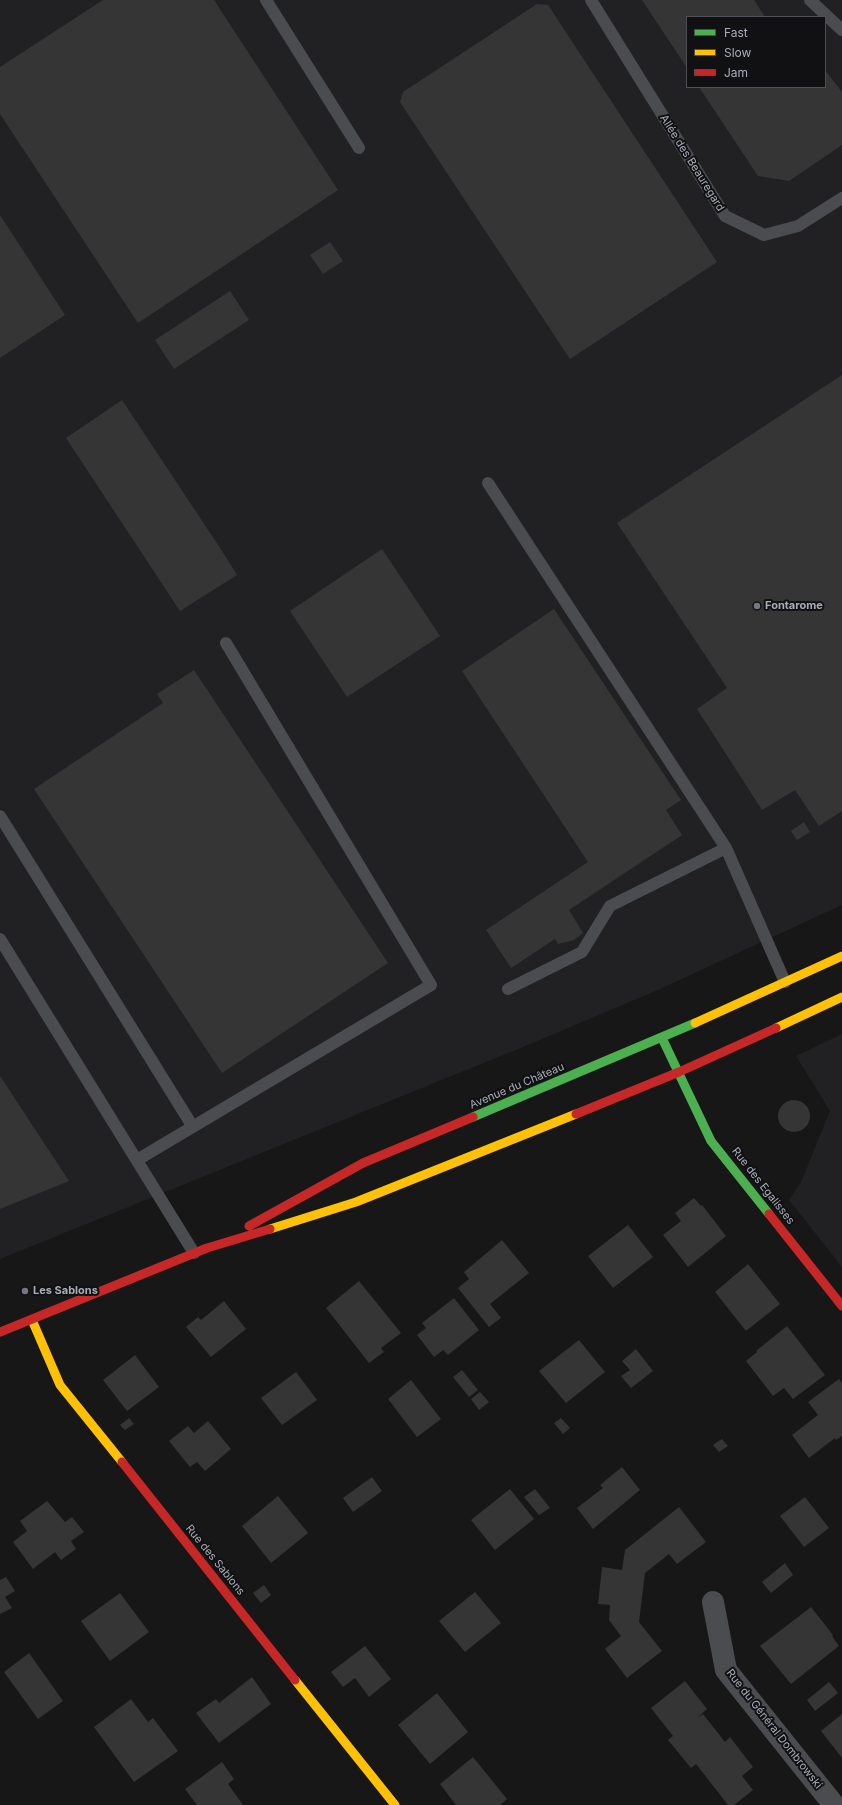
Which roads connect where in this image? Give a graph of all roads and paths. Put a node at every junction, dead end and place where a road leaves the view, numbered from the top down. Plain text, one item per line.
1 (266, 0) edge
2 (591, 0) edge
3 (810, 0) edge
4 (842, 30) edge
5 (359, 148) dead end
6 (842, 198) edge
7 (488, 483) dead end
8 (226, 643) dead end
9 (0, 816) edge
10 (726, 848) junction
11 (0, 939) edge
12 (842, 956) edge
13 (785, 982) junction
14 (508, 988) dead end
15 (842, 998) edge
16 (662, 1038) junction
17 (679, 1072) junction
18 (193, 1127) junction
19 (137, 1160) junction
20 (208, 1248) junction
21 (194, 1253) junction
22 (842, 1306) edge
23 (32, 1320) junction
24 (0, 1332) edge
25 (713, 1602) dead end
26 (395, 1805) edge
27 (834, 1805) edge

1 - 5 lane
2 - 6 lane, Allée des Beauregard
3 - 4 lane
7 - 10 lane
8 - 18 lane
9 - 18 lane
10 - 13 lane
10 - 14 lane
11 - 19 lane
12 - 13 main road, Avenue du Château
13 - 16 main road, Avenue du Château
15 - 17 main road, Avenue du Château
16 - 17 main road, Rue des Egalisses
16 - 20 main road, Avenue du Château
17 - 20 main road, Avenue du Château
17 - 22 main road, Rue des Egalisses
18 - 19 lane
19 - 21 lane
20 - 21 main road, Avenue du Château
21 - 23 main road, Avenue du Château
23 - 24 main road, Avenue du Château
23 - 26 main road, Rue des Sablons
25 - 27 street, Rue du Général Dombrowski

